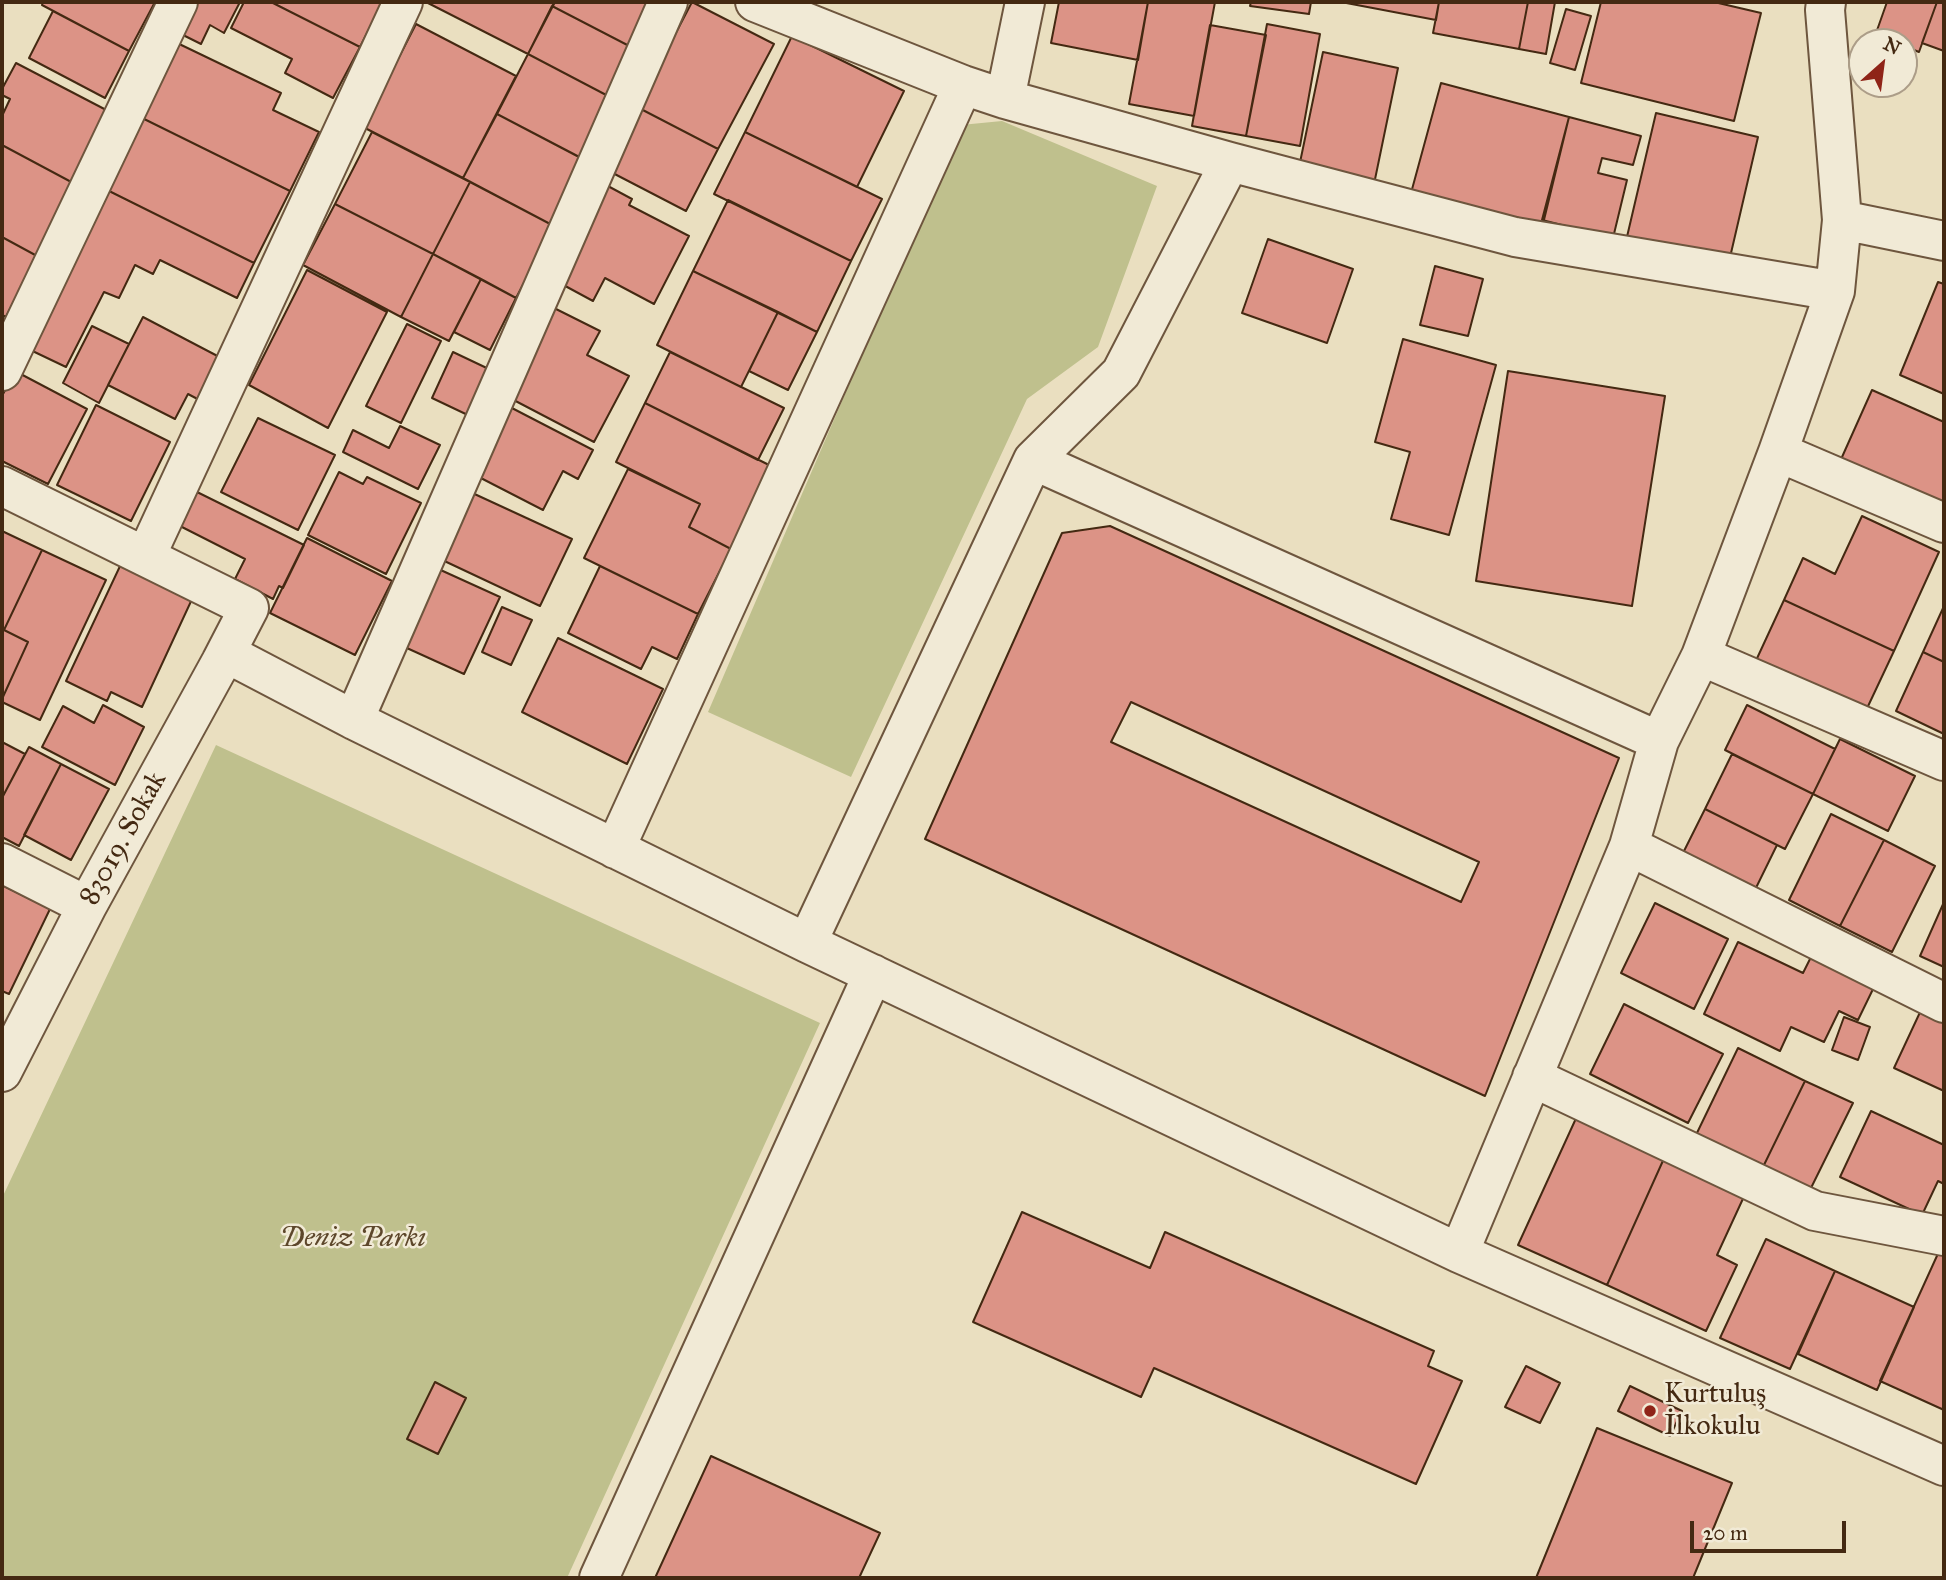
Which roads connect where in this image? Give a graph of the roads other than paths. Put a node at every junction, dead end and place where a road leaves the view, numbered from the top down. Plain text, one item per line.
1 (178, 2) edge
2 (403, 2) edge
3 (668, 2) edge
4 (755, 2) edge
5 (1026, 2) edge
6 (1816, 5) edge
7 (963, 85) junction
8 (1004, 99) junction
9 (1230, 162) junction
10 (1842, 220) junction
11 (1944, 241) edge
12 (1835, 292) junction
13 (2, 372) edge
14 (1778, 452) junction
15 (1033, 460) junction
16 (2, 486) edge
17 (1944, 523) edge
18 (146, 555) junction
19 (226, 653) junction
20 (1702, 656) junction
21 (354, 720) junction
22 (1659, 741) junction
23 (1944, 761) edge
24 (1629, 846) junction
25 (615, 849) junction
26 (2, 863) edge
27 (87, 906) junction
28 (807, 943) junction
29 (873, 974) junction
30 (1944, 1003) edge
31 (2, 1072) edge
32 (1532, 1077) junction
33 (1944, 1236) edge
34 (1459, 1253) junction
35 (1944, 1466) edge
36 (599, 1578) edge

1 - 13 street
2 - 18 street
3 - 21 street
4 - 7 street
5 - 8 street
6 - 10 street
7 - 8 street
7 - 25 street
8 - 9 street
9 - 12 street
9 - 15 street
10 - 11 street
10 - 12 street
12 - 14 street
14 - 17 street
14 - 20 street
15 - 22 street
15 - 28 street
16 - 18 street
18 - 19 street, 83019. Sokak
19 - 21 street
19 - 27 street, 83019. Sokak
20 - 22 street
20 - 23 street
21 - 25 street
22 - 24 street
24 - 30 street
24 - 32 street
25 - 28 street
26 - 27 street
27 - 31 street, 83019. Sokak
28 - 29 street
29 - 34 street
29 - 36 street
32 - 33 street
32 - 34 street
34 - 35 street

